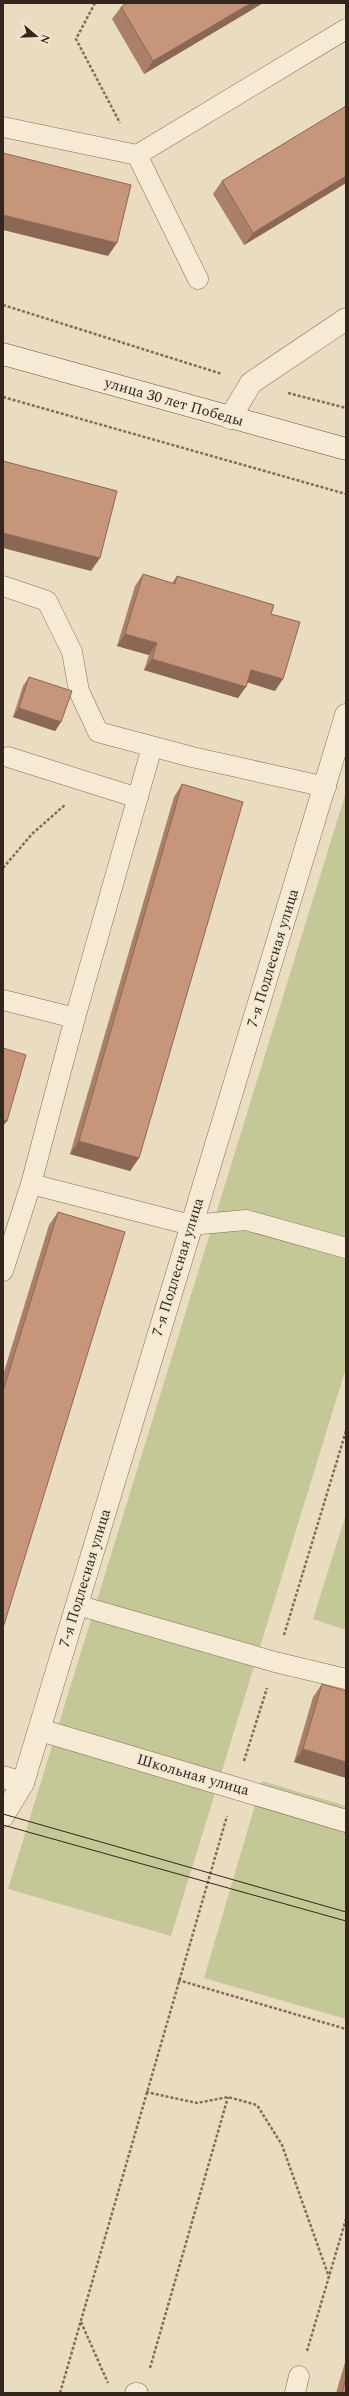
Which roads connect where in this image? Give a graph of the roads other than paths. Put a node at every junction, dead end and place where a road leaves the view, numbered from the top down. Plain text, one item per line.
1 (346, 29) edge
2 (3, 127) edge
3 (137, 155) junction
4 (198, 279) dead end
5 (346, 319) edge
6 (3, 354) edge
7 (230, 418) junction
8 (346, 449) edge
9 (3, 586) edge
10 (346, 715) edge
11 (152, 746) junction
12 (8, 757) dead end
13 (326, 787) junction
14 (138, 798) junction
15 (3, 1000) edge
16 (75, 1018) junction
17 (31, 1184) junction
18 (191, 1225) junction
19 (346, 1248) edge
20 (3, 1271) edge
21 (77, 1605) junction
22 (346, 1679) edge
23 (40, 1730) junction
24 (13, 1780) edge
25 (3, 1816) edge
26 (346, 1821) edge

1 - 3 lane
2 - 3 lane
3 - 4 lane
5 - 7 street
6 - 7 street, улица 30 лет Победы
7 - 8 street, улица 30 лет Победы
9 - 11 lane
10 - 13 street, 7-я Подлесная улица
11 - 13 lane
11 - 14 lane
12 - 14 lane
13 - 18 street, 7-я Подлесная улица
14 - 16 lane
15 - 16 lane
16 - 17 lane
17 - 18 lane
17 - 20 lane
18 - 19 lane
18 - 21 street, 7-я Подлесная улица
21 - 22 lane
21 - 23 street, 7-я Подлесная улица
23 - 24 street, 7-я Подлесная улица
23 - 26 street, Школьная улица
24 - 25 street, 7-я Подлесная улица

